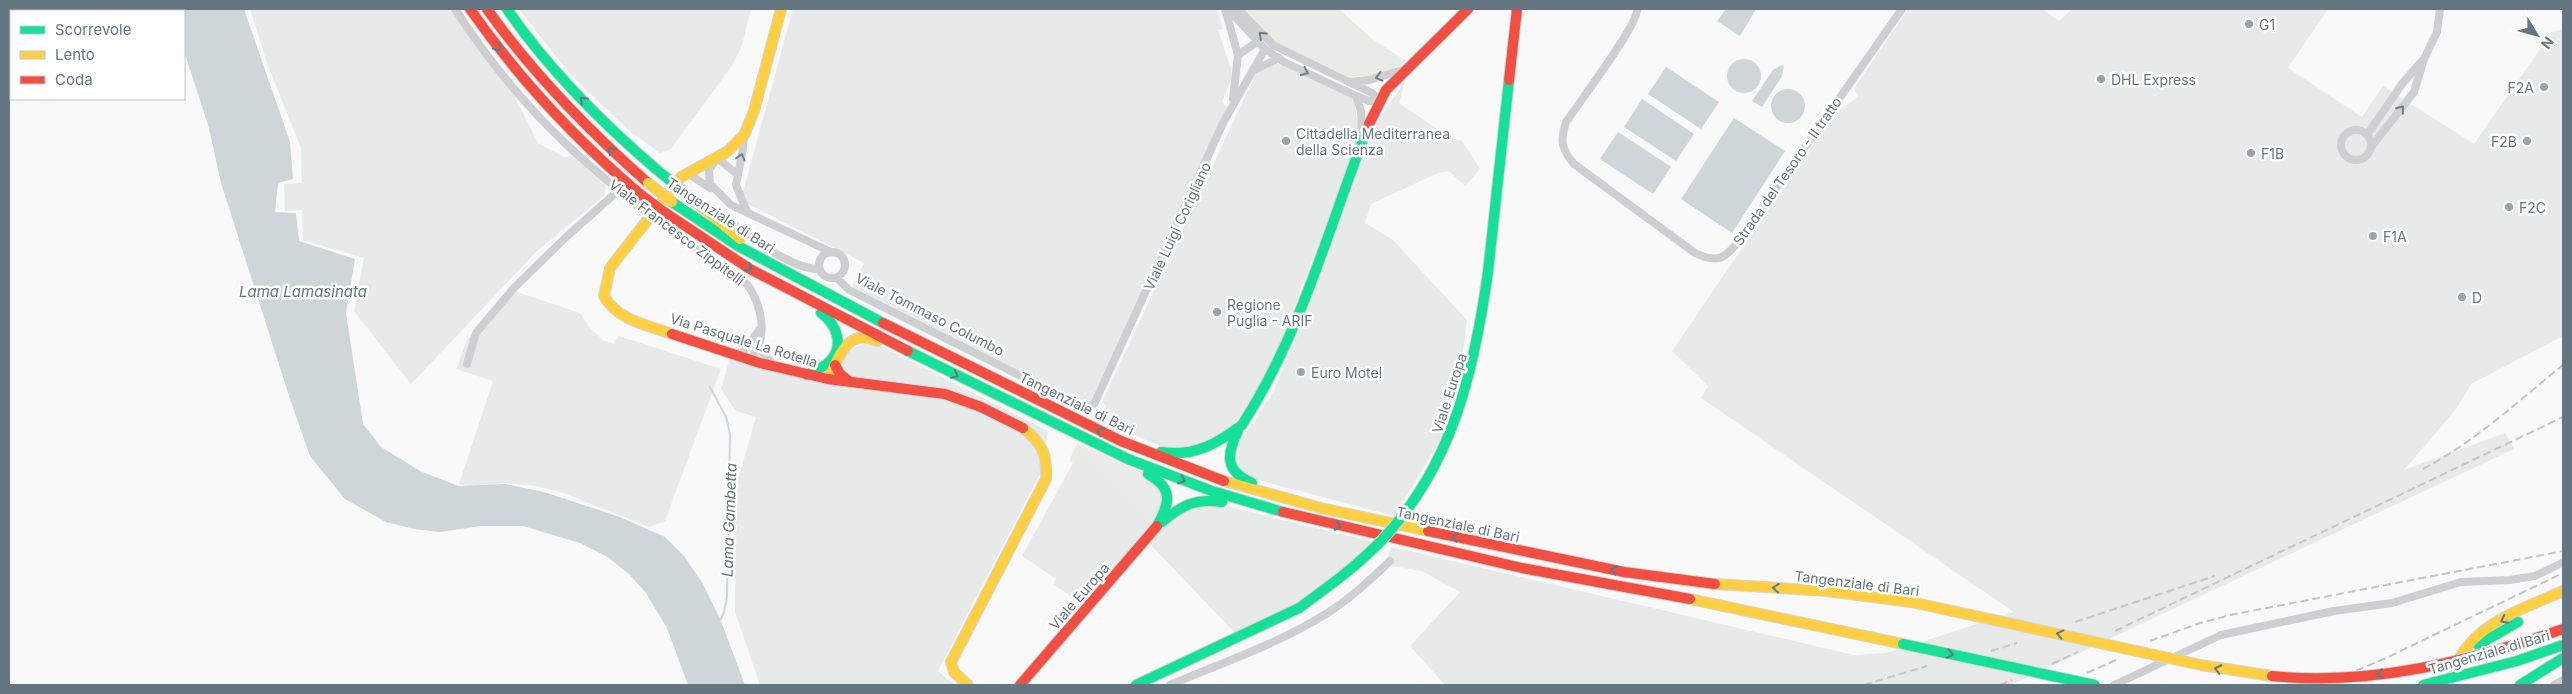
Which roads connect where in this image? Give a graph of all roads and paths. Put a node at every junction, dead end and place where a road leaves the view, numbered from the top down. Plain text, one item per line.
1 (455, 9) edge
2 (470, 9) edge
3 (487, 9) edge
4 (507, 9) edge
5 (781, 9) edge
6 (1226, 9) edge
7 (1238, 9) edge
8 (1468, 9) edge
9 (1637, 9) edge
10 (1902, 9) edge
11 (2440, 9) edge
12 (1515, 11) edge
13 (1257, 42) junction
14 (1265, 49) junction
15 (1238, 55) junction
16 (1279, 58) junction
17 (2424, 59) junction
18 (1408, 68) junction
19 (1252, 71) junction
20 (1349, 82) junction
21 (1356, 96) junction
22 (1379, 101) junction
23 (1224, 122) junction
24 (744, 134) junction
25 (2367, 134) junction
26 (1361, 142) junction
27 (2371, 147) junction
28 (717, 158) junction
29 (687, 173) junction
30 (737, 174) junction
31 (619, 190) junction
32 (684, 192) junction
33 (716, 192) junction
34 (747, 212) junction
35 (814, 245) junction
36 (831, 252) junction
37 (820, 258) junction
38 (819, 269) junction
39 (793, 277) junction
40 (837, 278) junction
41 (798, 294) junction
42 (760, 330) junction
43 (760, 344) junction
44 (745, 357) junction
45 (928, 362) junction
46 (467, 364) dead end
47 (831, 365) junction
48 (775, 366) junction
49 (807, 374) junction
50 (828, 379) junction
51 (850, 382) junction
52 (1094, 404) joint
53 (1056, 424) junction
54 (1242, 425) junction
55 (1121, 441) junction
56 (1274, 496) junction
57 (1274, 510) junction
58 (1158, 526) junction
59 (1390, 561) dead end
60 (2562, 562) dead end
61 (2563, 590) edge
62 (2563, 600) edge
63 (2563, 629) edge
64 (2563, 645) edge
65 (2563, 658) edge
66 (2563, 667) edge
67 (2404, 671) junction
68 (2563, 680) edge
69 (2532, 682) edge
70 (968, 685) edge
71 (1021, 685) edge
72 (1136, 685) edge
73 (1170, 685) edge
74 (2095, 685) edge
75 (2114, 685) edge
76 (2422, 685) edge
77 (2447, 685) edge
78 (2520, 685) edge
79 (2554, 685) edge

1 - 31 street, Viale Francesco Zippitelli
2 -> 41 main road, Tangenziale di Bari, bridge
39 -> 3 main road, Tangenziale di Bari, bridge
32 -> 4 main road, bridge
5 - 24 main road, Via Pasquale La Rotella
6 - 13 street
6 - 15 street
20 -> 7 street
8 - 18 main road
9 - 10 street, Strada del Tesoro - II tratto
11 - 17 street
12 - 72 main road, Viale Europa, bridge
13 - 14 street
13 - 15 street
14 - 16 street
14 - 19 street, Viale Luigi Corigliano
15 - 23 street
16 - 19 street
16 -> 21 street
17 - 25 street
27 -> 17 street
18 -> 20 street
18 - 22 main road
19 - 23 street, Viale Luigi Corigliano
20 - 22 street
21 - 22 street
21 - 26 street
22 - 26 main road
23 - 52 street, Viale Luigi Corigliano
24 - 28 main road, Via Pasquale La Rotella
30 -> 24 street
25 - 27 street
25 - 27 street
26 - 54 main road
28 - 29 main road, Via Pasquale La Rotella
28 - 30 street
28 - 33 street
29 - 33 street
29 - 44 main road, Via Pasquale La Rotella
30 - 34 street
31 - 42 street, Viale Francesco Zippitelli, bridge
31 - 46 street
32 - 38 street
32 - 39 main road
33 - 34 street
34 - 35 street
35 - 36 street
35 - 37 street
36 - 37 street
36 - 40 street
37 - 38 street
38 - 40 street
55 -> 39 main road, Tangenziale di Bari
40 - 52 street, Viale Tommaso Columbo
41 - 45 main road, Tangenziale di Bari
41 - 47 main road
42 - 43 street, Viale Francesco Zippitelli
42 - 44 street
43 - 44 street
43 - 48 street
44 - 48 main road, Via Pasquale La Rotella
45 - 47 main road
45 -> 53 main road, Tangenziale di Bari
47 - 49 main road
47 - 50 main road
47 - 51 main road
48 - 49 main road, Via Pasquale La Rotella
49 - 50 main road, Via Pasquale La Rotella
50 - 51 main road, Via Pasquale La Rotella
51 - 70 main road, Via Pasquale La Rotella
53 -> 57 main road, Tangenziale di Bari
53 - 58 main road
54 - 55 main road
54 - 56 main road
55 - 56 main road, Tangenziale di Bari
67 -> 56 main road, Tangenziale di Bari, bridge
57 - 58 main road
57 -> 74 main road, Tangenziale di Bari, bridge
58 - 71 main road, Viale Europa
59 - 73 street
60 - 75 street
61 -> 77 main road
62 - 67 main road, bridge
63 - 67 main road, Tangenziale di Bari, bridge
64 - 76 main road, Tangenziale di Bari, bridge
65 - 69 main road
66 - 69 main road
68 - 79 street
69 - 78 main road

